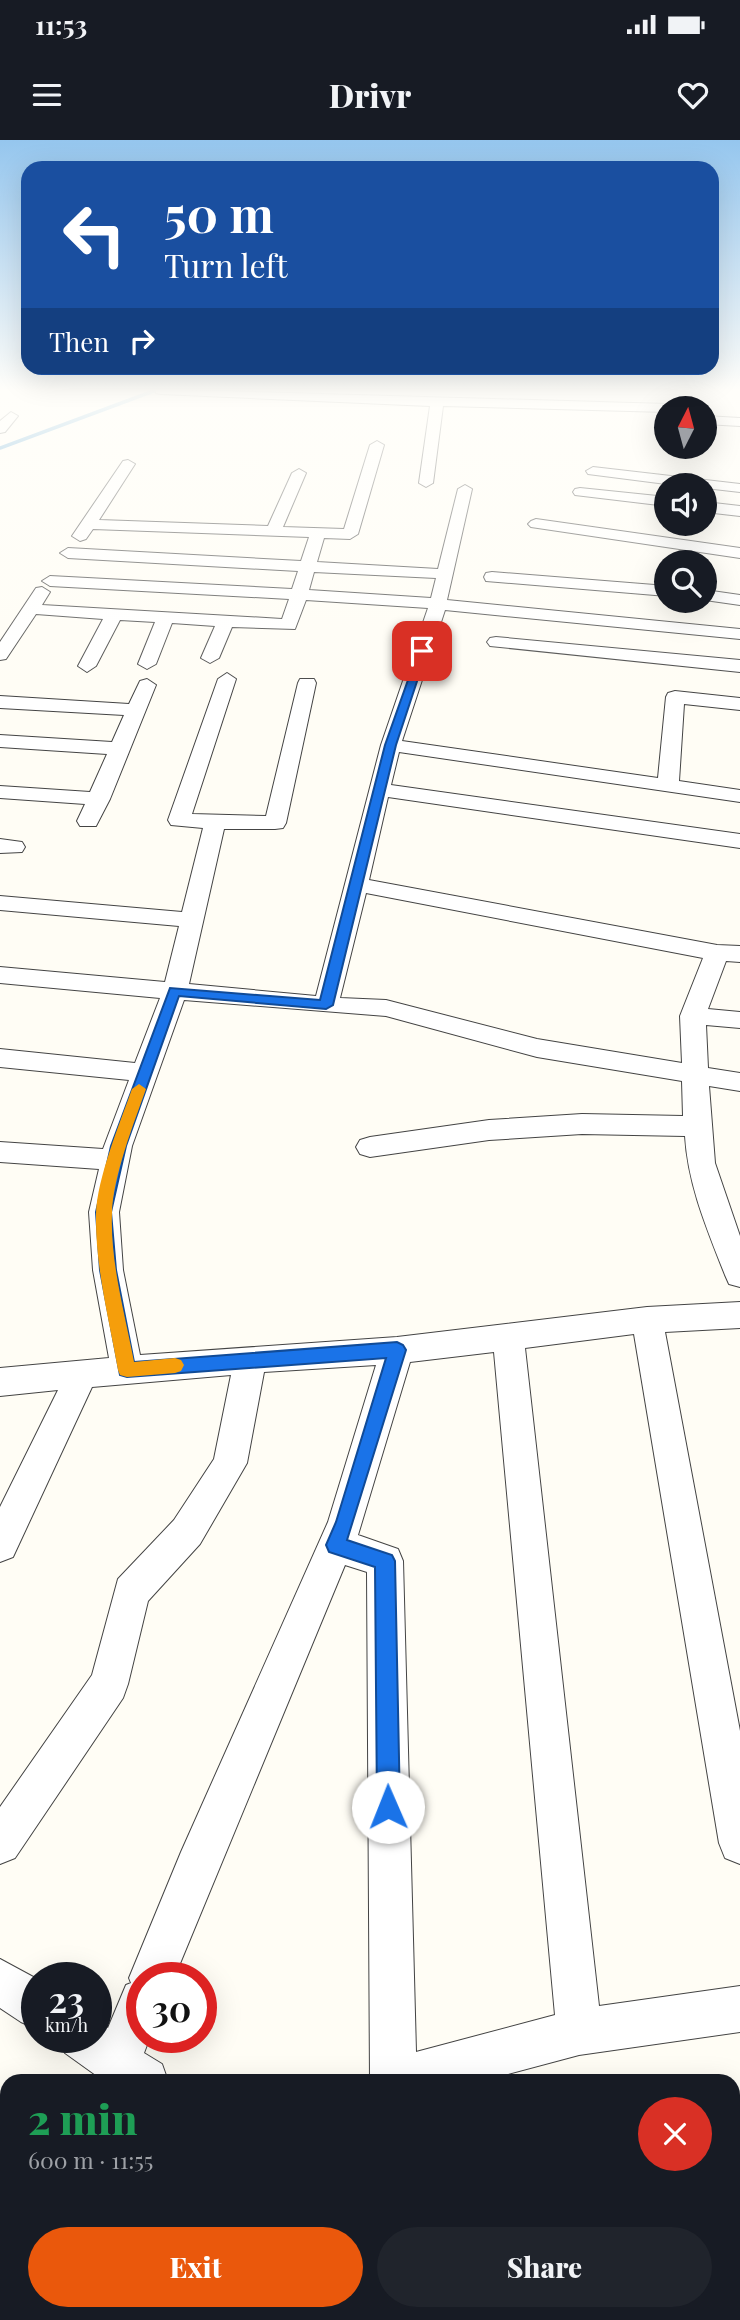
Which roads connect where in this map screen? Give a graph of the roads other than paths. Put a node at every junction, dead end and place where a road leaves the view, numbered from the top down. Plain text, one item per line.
1 (110, 491) edge
2 (291, 491) edge
3 (363, 491) edge
4 (465, 491) edge
5 (580, 492) dead end
6 (654, 501) edge
7 (717, 508) edge
8 (740, 511) edge
9 (552, 512) dead end
10 (87, 524) junction
11 (536, 524) dead end
12 (654, 525) edge
13 (273, 531) junction
14 (318, 533) junction
15 (68, 553) junction
16 (740, 553) edge
17 (308, 566) junction
18 (445, 574) junction
19 (492, 577) dead end
20 (50, 580) junction
21 (654, 590) edge
22 (299, 594) junction
23 (717, 597) edge
24 (740, 600) edge
25 (438, 604) junction
26 (31, 609) junction
27 (114, 614) junction
28 (166, 617) junction
29 (226, 621) junction
30 (740, 634) edge
31 (496, 642) dead end
32 (0, 655) edge
33 (210, 658) dead end
34 (146, 664) dead end
35 (87, 666) dead end
36 (740, 666) edge
37 (227, 679) dead end
38 (307, 683) dead end
39 (147, 685) dead end
40 (0, 702) edge
41 (740, 704) edge
42 (135, 710) junction
43 (0, 741) edge
44 (391, 745) junction
45 (120, 749) junction
46 (668, 785) junction
47 (380, 790) junction
48 (0, 792) edge
49 (740, 796) edge
50 (99, 799) junction
51 (88, 821) dead end
52 (215, 822) junction
53 (740, 841) edge
54 (356, 884) junction
55 (0, 903) edge
56 (192, 920) junction
57 (728, 953) edge
58 (0, 975) edge
59 (174, 991) junction
60 (326, 1005) junction
61 (693, 1016) junction
62 (740, 1020) edge
63 (0, 1058) edge
64 (145, 1073) junction
65 (695, 1076) junction
66 (740, 1082) edge
67 (698, 1126) junction
68 (370, 1147) dead end
69 (0, 1152) edge
70 (115, 1160) junction
71 (727, 1205) edge
72 (740, 1275) edge
73 (740, 1315) edge
74 (647, 1320) junction
75 (508, 1335) junction
76 (397, 1350) junction
77 (250, 1360) junction
78 (127, 1370) junction
79 (82, 1374) junction
80 (0, 1381) edge
81 (0, 1545) edge
82 (335, 1545) junction
83 (0, 1843) edge
84 (740, 1843) edge
85 (157, 1962) edge
86 (0, 1981) edge
87 (21, 1995) edge
88 (740, 2008) edge
89 (579, 2032) junction
90 (126, 2035) edge
91 (114, 2060) edge
92 (393, 2074) edge
93 (420, 2074) edge

1 - 10 street
2 - 13 street
3 - 14 street
4 - 18 street
5 - 6 street
7 - 8 street
9 - 12 street
10 - 13 street
10 - 15 street
11 - 16 street
13 - 14 street
14 - 17 street
15 - 17 street
15 - 20 street
17 - 18 street
17 - 22 street
18 - 25 street
19 - 21 street
20 - 22 street
20 - 26 street
22 - 25 street
22 - 29 street
23 - 24 street
25 - 30 street
25 - 44 street
26 - 27 street
26 - 32 street
27 - 28 street
27 - 35 street
28 - 29 street
28 - 34 street
29 - 33 street
31 - 36 street
37 - 52 street
38 - 52 street
39 - 42 street
40 - 42 street
41 - 46 street
42 - 45 street
43 - 45 street
44 - 46 street
44 - 47 street
45 - 50 street
46 - 49 street
47 - 53 street
47 - 54 street
48 - 50 street
50 - 51 street
52 - 56 street
54 - 57 street
54 - 60 street
55 - 56 street
56 - 59 street
57 - 61 street
58 - 59 street
59 - 60 street
59 - 64 street
60 - 65 street
61 - 62 street
61 - 65 street
63 - 64 street
64 - 70 street
65 - 66 street
65 - 67 street
67 - 68 street
67 - 71 street
69 - 70 street
70 - 78 street
71 - 72 street
73 - 74 street
74 - 75 street
74 - 84 street
75 - 76 street
75 - 89 street
76 - 77 street
76 - 82 street
77 - 78 street
77 - 83 street
78 - 79 street
79 - 80 street
79 - 81 street
82 - 85 street
82 - 92 street
86 - 87 street
88 - 89 street
89 - 93 street
90 - 91 street

